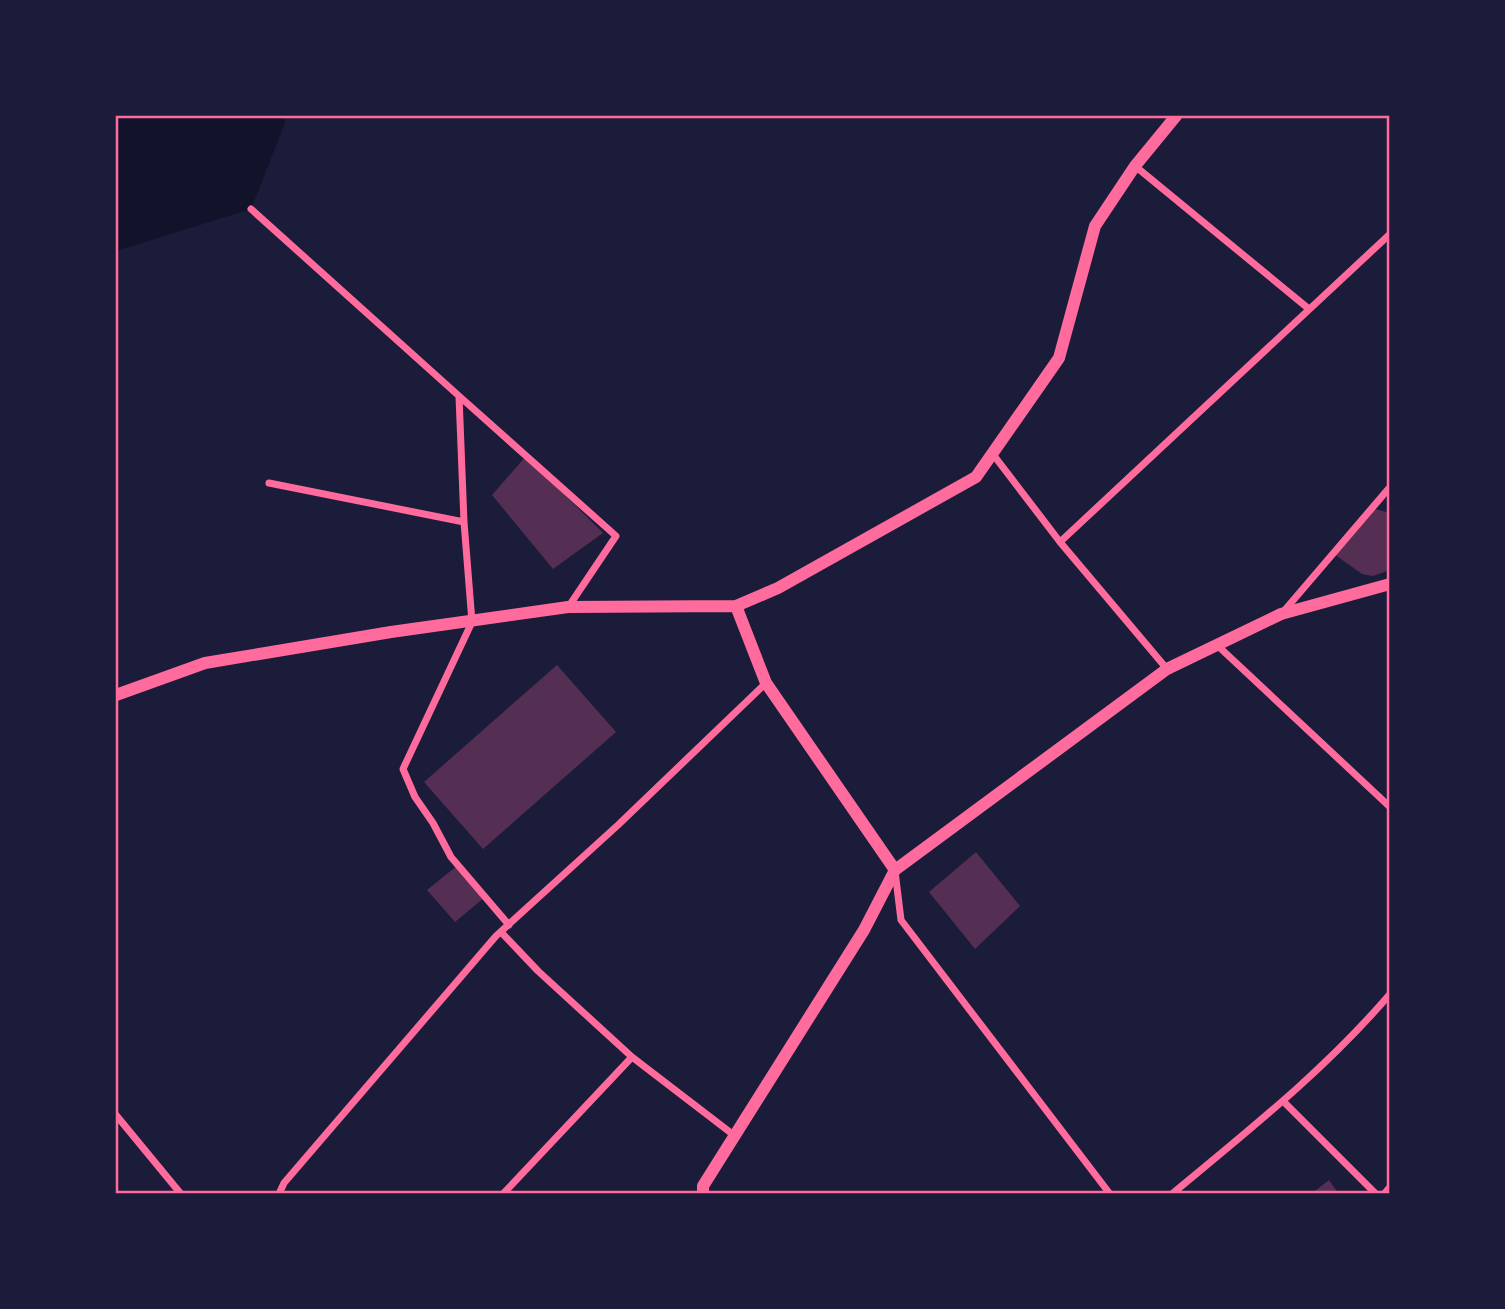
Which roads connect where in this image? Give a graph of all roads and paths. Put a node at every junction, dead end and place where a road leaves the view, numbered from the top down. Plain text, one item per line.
1 (1176, 116) edge
2 (1135, 166) junction
3 (251, 209) dead end
4 (1390, 234) edge
5 (1309, 309) junction
6 (459, 396) junction
7 (992, 452) junction
8 (269, 483) dead end
9 (1390, 487) edge
10 (464, 522) junction
11 (1060, 542) junction
12 (1390, 584) edge
13 (736, 606) junction
14 (568, 607) junction
15 (1281, 614) junction
16 (472, 622) junction
17 (1217, 646) junction
18 (1167, 669) junction
19 (766, 682) junction
20 (116, 695) edge
21 (1390, 807) edge
22 (895, 870) junction
23 (509, 925) junction
24 (501, 932) junction
25 (1390, 994) edge
26 (632, 1057) junction
27 (1284, 1102) junction
28 (116, 1115) edge
29 (735, 1136) junction
30 (1390, 1187) edge
31 (181, 1194) edge
32 (279, 1194) edge
33 (503, 1194) edge
34 (703, 1194) edge
35 (1110, 1194) edge
36 (1172, 1194) edge
37 (1377, 1194) edge
38 (1384, 1194) edge

1 - 2 street
2 - 5 street
2 - 7 street
3 - 6 street
4 - 5 street
5 - 11 street
6 - 10 street
6 - 14 street
7 - 11 street
7 - 13 street
8 - 10 street
9 - 15 street
10 - 16 street
11 - 18 street
12 - 15 street
13 - 14 street
13 - 19 street
14 - 16 street
15 - 17 street
16 - 20 street
16 - 23 street
17 - 18 street
17 - 21 street
18 - 22 street
19 - 22 street
19 - 23 street
22 - 29 street
22 - 35 street
23 - 24 street
24 - 26 street
24 - 32 street
25 - 27 street
26 - 29 street
26 - 33 street
27 - 36 street
27 - 37 street
28 - 31 street
29 - 34 street
30 - 38 street

